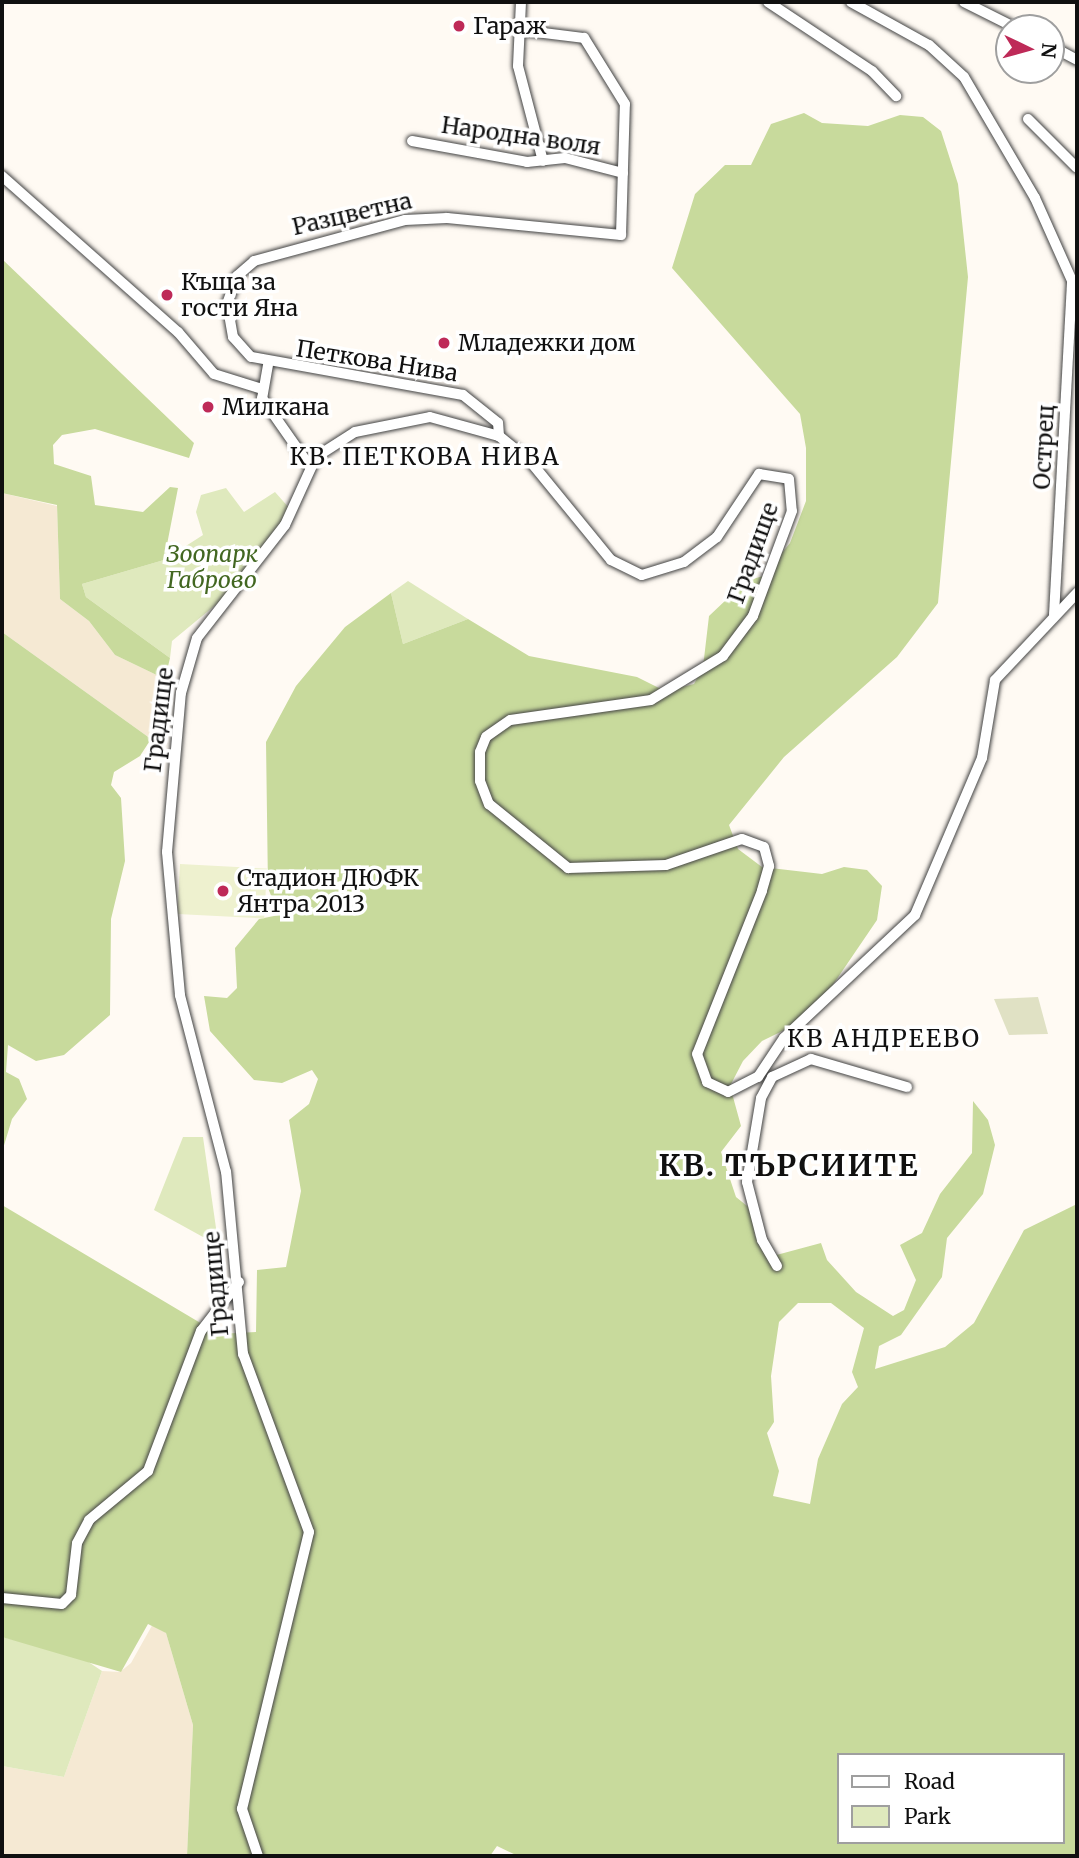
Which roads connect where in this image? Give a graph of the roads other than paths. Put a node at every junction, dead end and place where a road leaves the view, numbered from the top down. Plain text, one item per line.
1 (521, 2) edge
2 (768, 2) edge
3 (851, 2) edge
4 (964, 2) edge
5 (995, 18) edge
6 (520, 30) junction
7 (896, 96) dead end
8 (1028, 119) dead end
9 (412, 141) dead end
10 (543, 161) junction
11 (1077, 168) edge
12 (623, 173) junction
13 (2, 176) edge
14 (1074, 287) edge
15 (268, 365) junction
16 (259, 388) junction
17 (499, 436) junction
18 (311, 468) junction
19 (1077, 593) edge
20 (1054, 615) junction
21 (768, 1062) junction
22 (778, 1070) junction
23 (907, 1087) dead end
24 (777, 1266) dead end
25 (239, 1282) junction
26 (2, 1598) edge
27 (258, 1856) edge

1 - 6 street
2 - 7 street
3 - 14 street
4 - 5 street
6 - 10 street
6 - 12 street
8 - 11 street
9 - 10 street, Народна воля
10 - 12 street, Народна воля
12 - 15 street, Разцветна
13 - 16 street
14 - 20 street, Острец
15 - 16 street
15 - 17 street, Петкова Нива
16 - 18 street
17 - 18 street, Градище
17 - 21 street, Градище
18 - 25 street, Градище
19 - 20 street, Градище
20 - 21 street, Градище
21 - 22 street
22 - 23 street
22 - 24 street
25 - 26 street
25 - 27 street, Градище

